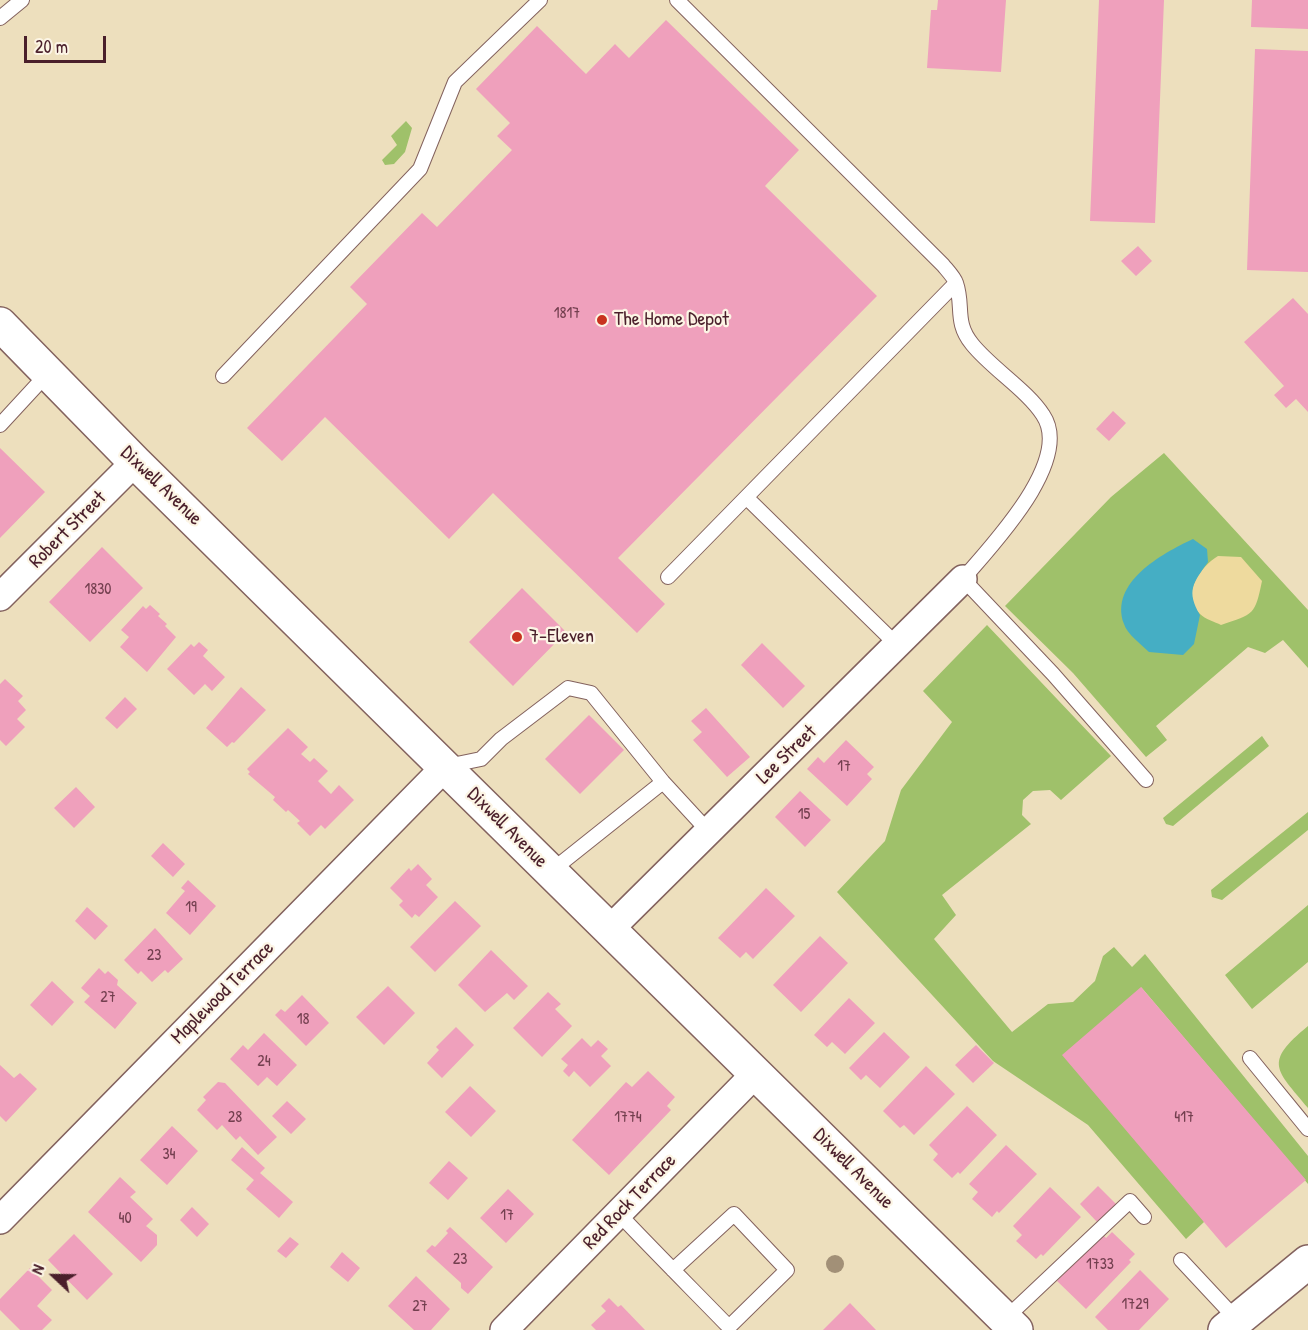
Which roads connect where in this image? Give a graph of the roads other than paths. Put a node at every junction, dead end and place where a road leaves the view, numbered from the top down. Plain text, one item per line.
1 (22, 0) edge
2 (540, 0) edge
3 (677, 0) edge
4 (0, 18) edge
5 (956, 283) junction
6 (0, 324) edge
7 (48, 373) junction
8 (223, 376) dead end
9 (0, 425) edge
10 (135, 462) junction
11 (747, 498) junction
12 (668, 577) dead end
13 (963, 579) junction
14 (0, 597) edge
15 (898, 646) junction
16 (446, 767) junction
17 (1146, 780) dead end
18 (663, 782) junction
19 (709, 832) junction
20 (550, 872) junction
21 (609, 930) junction
22 (1250, 1058) dead end
23 (756, 1073) junction
24 (1308, 1129) edge
25 (619, 1214) junction
26 (1144, 1217) dead end
27 (0, 1220) edge
28 (1181, 1260) dead end
29 (1308, 1262) edge
30 (673, 1270) junction
31 (1011, 1325) edge
32 (1231, 1325) edge
33 (504, 1330) edge

1 - 4 lane
2 - 8 lane
3 - 5 lane
5 - 11 lane
5 - 13 lane
6 - 7 main road, Dixwell Avenue
7 - 9 lane
7 - 10 main road, Dixwell Avenue
10 - 14 street, Robert Street
10 - 16 main road, Dixwell Avenue
11 - 12 lane
11 - 15 lane
13 - 15 street, Lee Street
13 - 17 lane
15 - 19 street, Lee Street
16 - 18 lane
16 - 20 main road, Dixwell Avenue
16 - 27 street, Maplewood Terrace
18 - 19 lane
18 - 20 lane
19 - 21 street, Lee Street
20 - 21 main road, Dixwell Avenue
21 - 23 main road, Dixwell Avenue
22 - 24 lane
23 - 25 street, Red Rock Terrace
23 - 31 main road, Dixwell Avenue
25 - 30 lane
25 - 33 street, Red Rock Terrace
26 - 31 lane
28 - 32 lane
29 - 32 main road
30 - 30 lane

